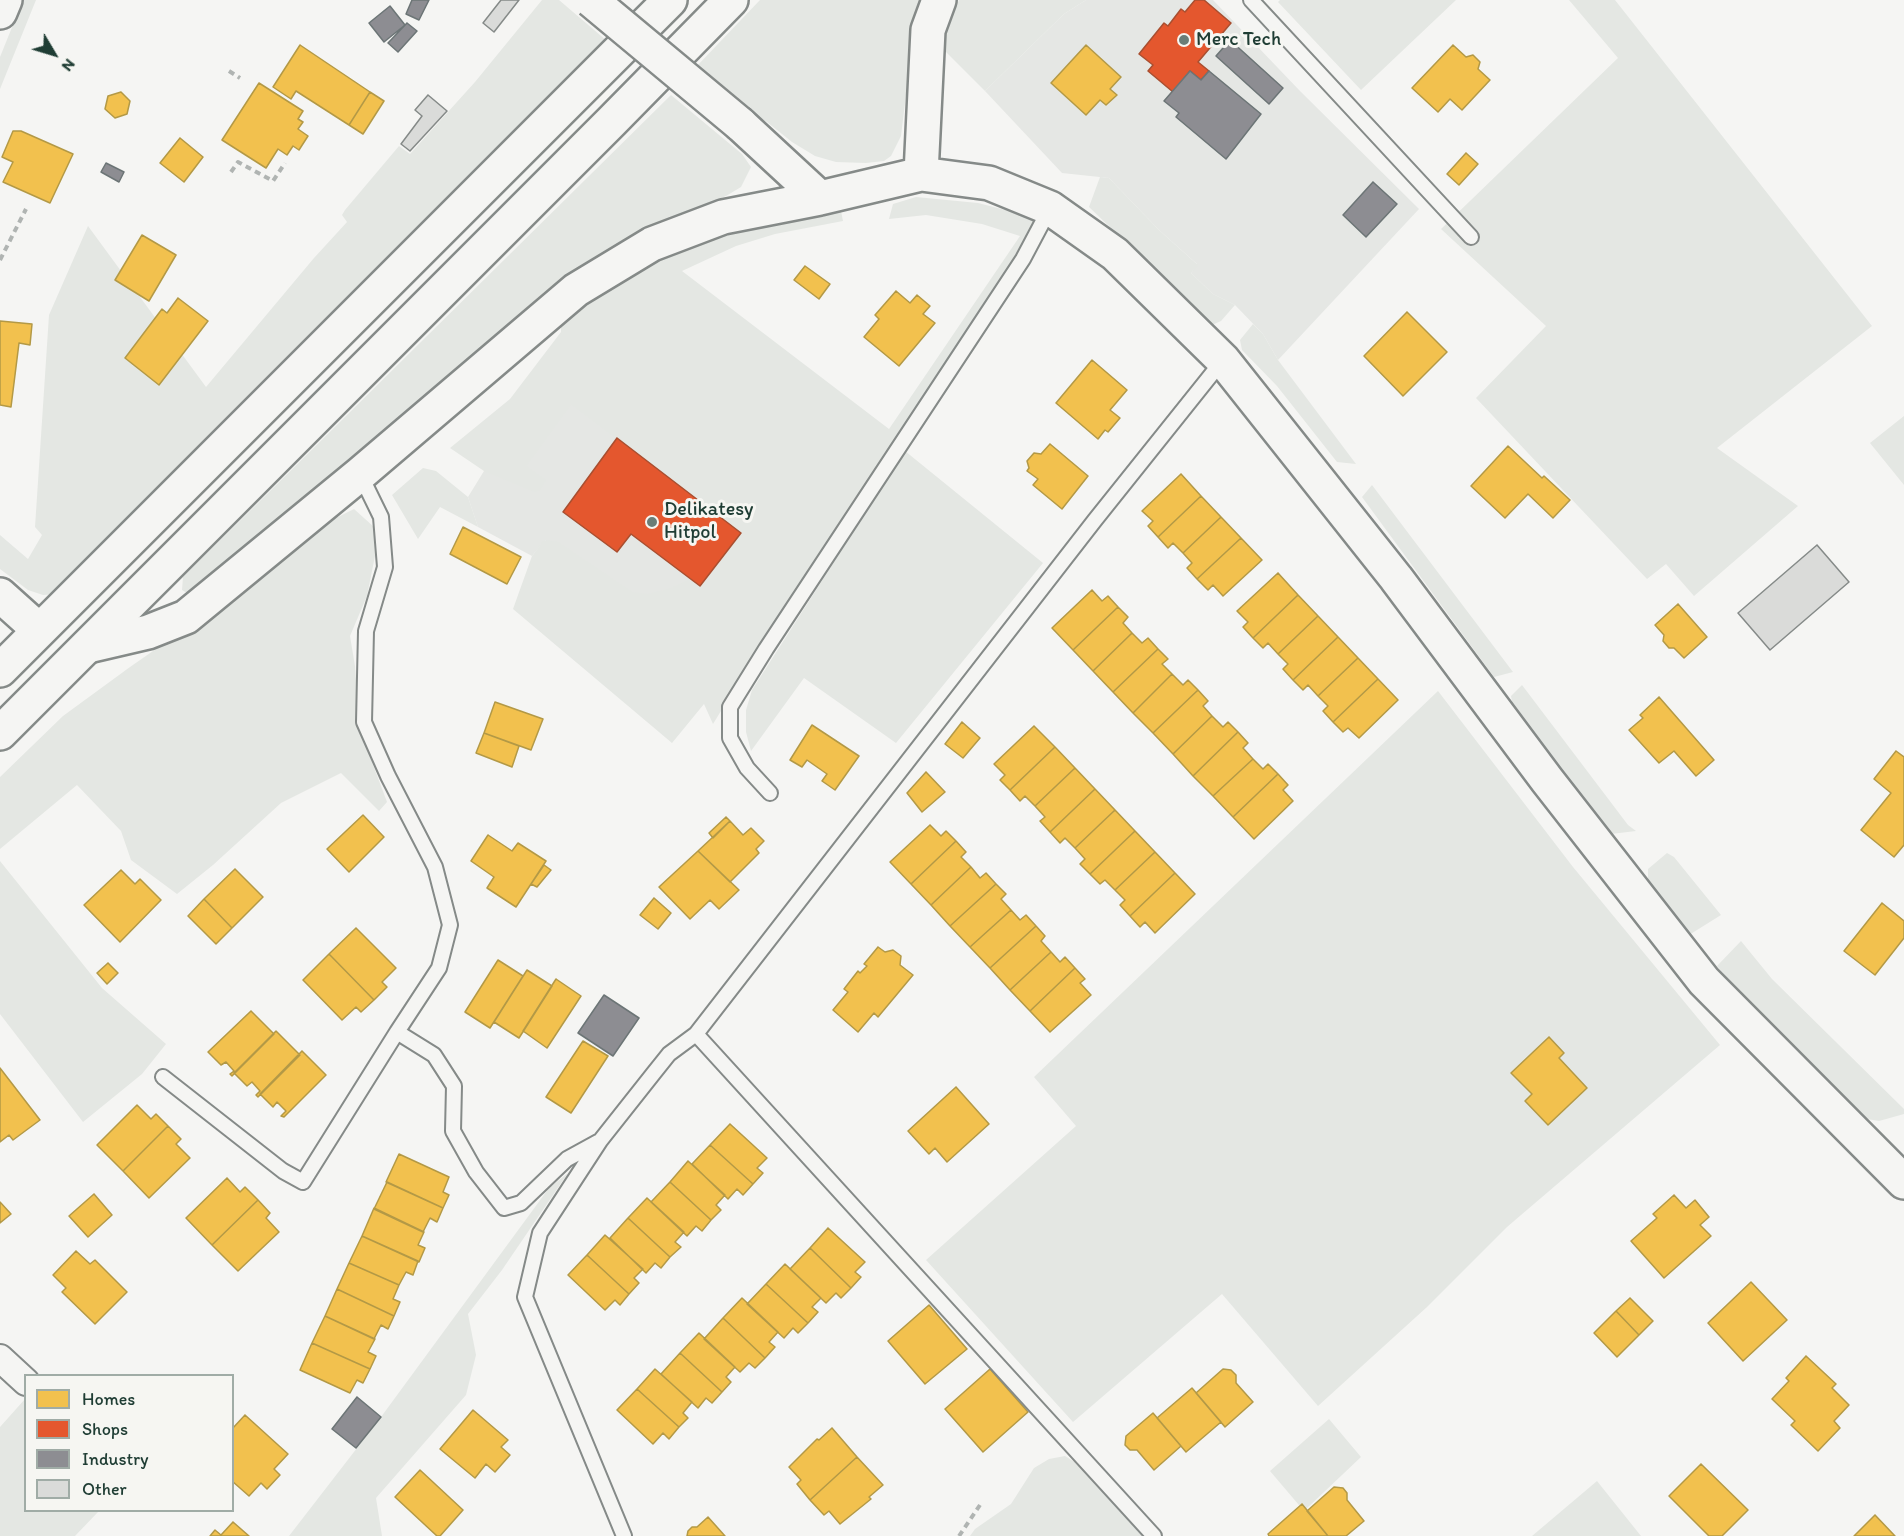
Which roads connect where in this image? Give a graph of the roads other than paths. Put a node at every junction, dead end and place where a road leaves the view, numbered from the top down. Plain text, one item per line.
1 (5, 0) edge
2 (591, 0) edge
3 (670, 0) edge
4 (731, 0) edge
5 (939, 0) edge
6 (1251, 0) edge
7 (0, 12) edge
8 (921, 174) junction
9 (820, 198) junction
10 (1050, 208) junction
11 (1471, 237) dead end
12 (1223, 360) junction
13 (360, 474) junction
14 (0, 595) edge
15 (39, 630) junction
16 (88, 646) junction
17 (0, 670) edge
18 (0, 733) edge
19 (770, 793) dead end
20 (397, 1032) junction
21 (696, 1034) junction
22 (163, 1077) dead end
23 (600, 1142) junction
24 (1904, 1182) edge
25 (0, 1358) edge
26 (24, 1380) edge
27 (624, 1536) edge
28 (1154, 1536) edge

1 - 7 street
2 - 9 street, bridge
3 - 15 street
4 - 16 street
5 - 8 street
6 - 11 lane
8 - 9 street
8 - 10 street
9 - 13 street
10 - 12 street
10 - 19 lane
12 - 21 lane
12 - 24 street
13 - 16 street
13 - 20 lane
14 - 15 street
15 - 17 street
16 - 18 street
20 - 22 lane
20 - 23 lane
21 - 23 lane
21 - 28 lane
23 - 27 lane
25 - 26 street

